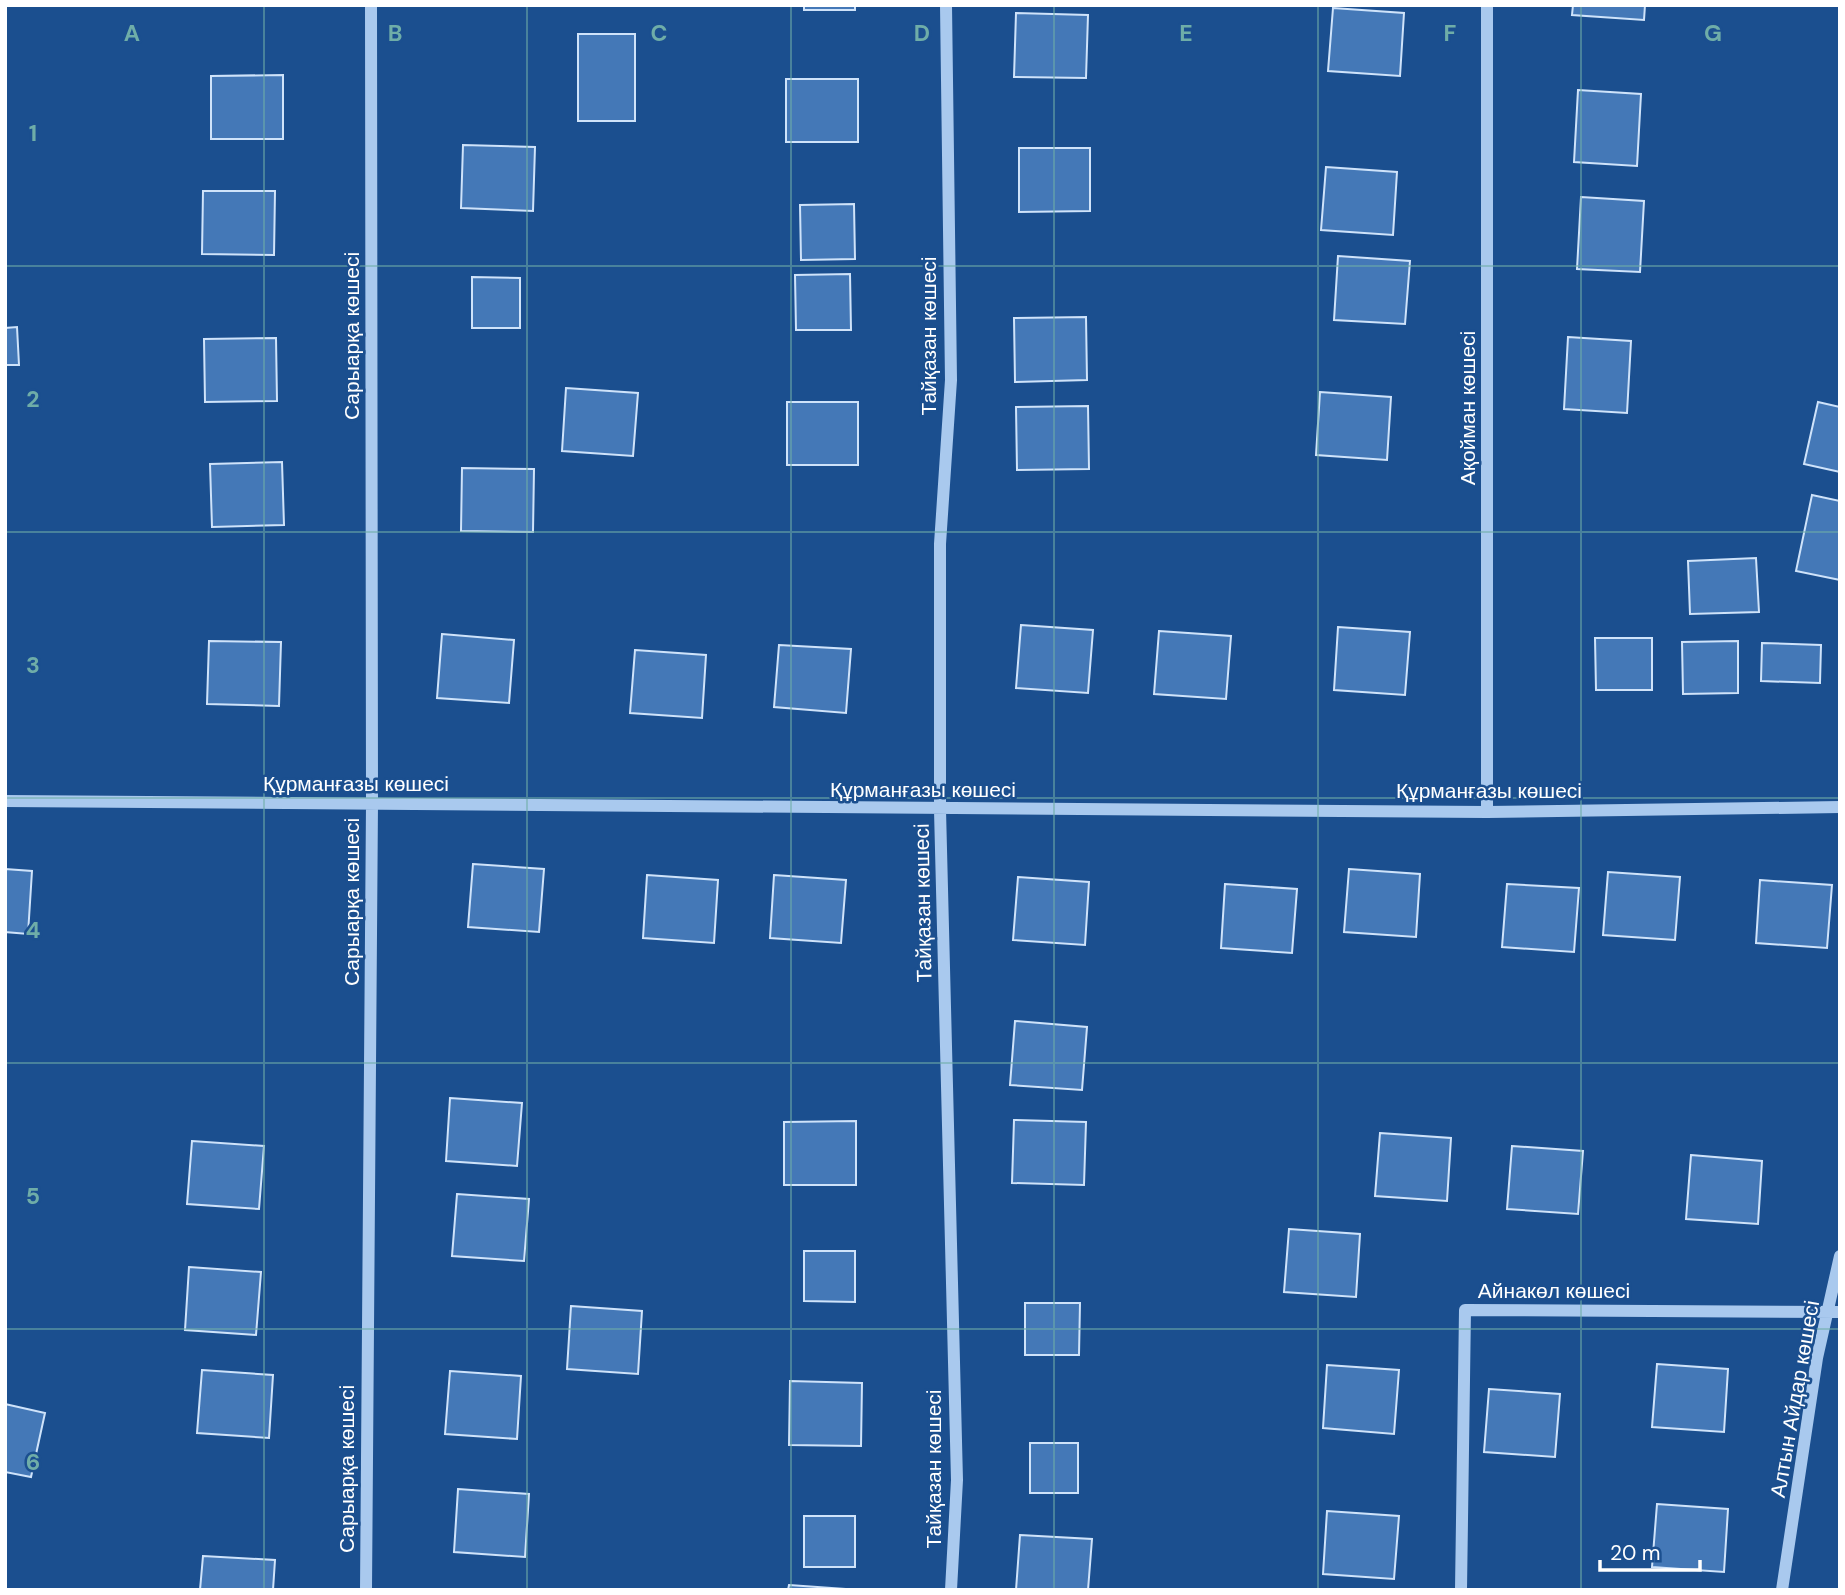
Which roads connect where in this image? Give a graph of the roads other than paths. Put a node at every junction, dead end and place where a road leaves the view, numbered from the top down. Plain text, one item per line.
1 (371, 5) edge
2 (946, 5) edge
3 (1488, 5) edge
4 (5, 801) edge
5 (372, 803) junction
6 (1840, 807) edge
7 (940, 810) junction
8 (1487, 812) junction
9 (1840, 1256) edge
10 (1835, 1312) edge
11 (366, 1590) edge
12 (951, 1590) edge
13 (1461, 1590) edge
14 (1782, 1590) edge

1 - 5 street, Сарыарқа көшесі
2 - 7 street, Тайқазан көшесі
3 - 8 street, Ақойман көшесі
4 - 5 street, Құрманғазы көшесі
5 - 7 street, Құрманғазы көшесі
5 - 11 street, Сарыарқа көшесі
6 - 8 street, Құрманғазы көшесі
7 - 8 street, Құрманғазы көшесі
7 - 12 street, Тайқазан көшесі
9 - 10 street, Алтын Айдар көшесі
10 - 13 street, Айнакөл көшесі
10 - 14 street, Алтын Айдар көшесі

